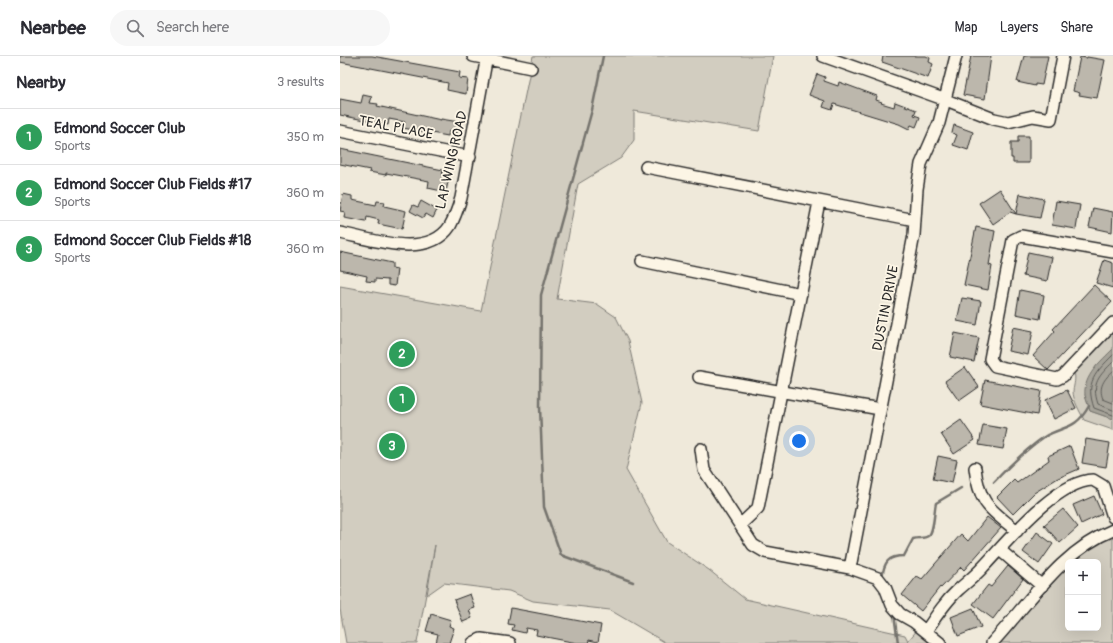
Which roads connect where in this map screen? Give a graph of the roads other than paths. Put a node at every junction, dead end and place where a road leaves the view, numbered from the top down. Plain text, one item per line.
1 (473, 56) edge
2 (825, 56) edge
3 (956, 56) edge
4 (1063, 56) edge
5 (487, 57) edge
6 (531, 68) dead end
7 (946, 100) junction
8 (340, 131) edge
9 (470, 157) junction
10 (646, 167) dead end
11 (819, 202) junction
12 (915, 220) junction
13 (340, 233) edge
14 (1113, 252) edge
15 (642, 261) dead end
16 (801, 294) junction
17 (1113, 323) edge
18 (699, 377) dead end
19 (781, 392) junction
20 (880, 409) junction
21 (701, 449) dead end
22 (975, 468) dead end
23 (1113, 517) edge
24 (740, 525) junction
25 (1113, 530) edge
26 (1017, 531) junction
27 (1003, 547) junction
28 (850, 568) junction
29 (1044, 583) junction
30 (926, 631) junction
31 (473, 643) edge
32 (510, 643) edge
33 (940, 643) edge
34 (992, 643) edge

1 - 5 street
2 - 7 street
3 - 7 street, DUSTIN DRIVE
4 - 7 street
5 - 6 street
5 - 9 street, LAP WING ROAD
7 - 12 street, DUSTIN DRIVE
8 - 9 street, TEAL PLACE
9 - 13 street, LAP WING ROAD
10 - 11 street
11 - 12 street
11 - 16 street
12 - 20 street, DUSTIN DRIVE
14 - 17 street
15 - 16 street
16 - 19 street
18 - 19 street
19 - 20 street
19 - 24 street
20 - 28 street, DUSTIN DRIVE
21 - 24 street
22 - 26 street
23 - 26 street
24 - 28 street
25 - 29 street
26 - 27 street
27 - 29 street
27 - 30 street
28 - 30 street
29 - 34 street
30 - 33 street
31 - 32 street

